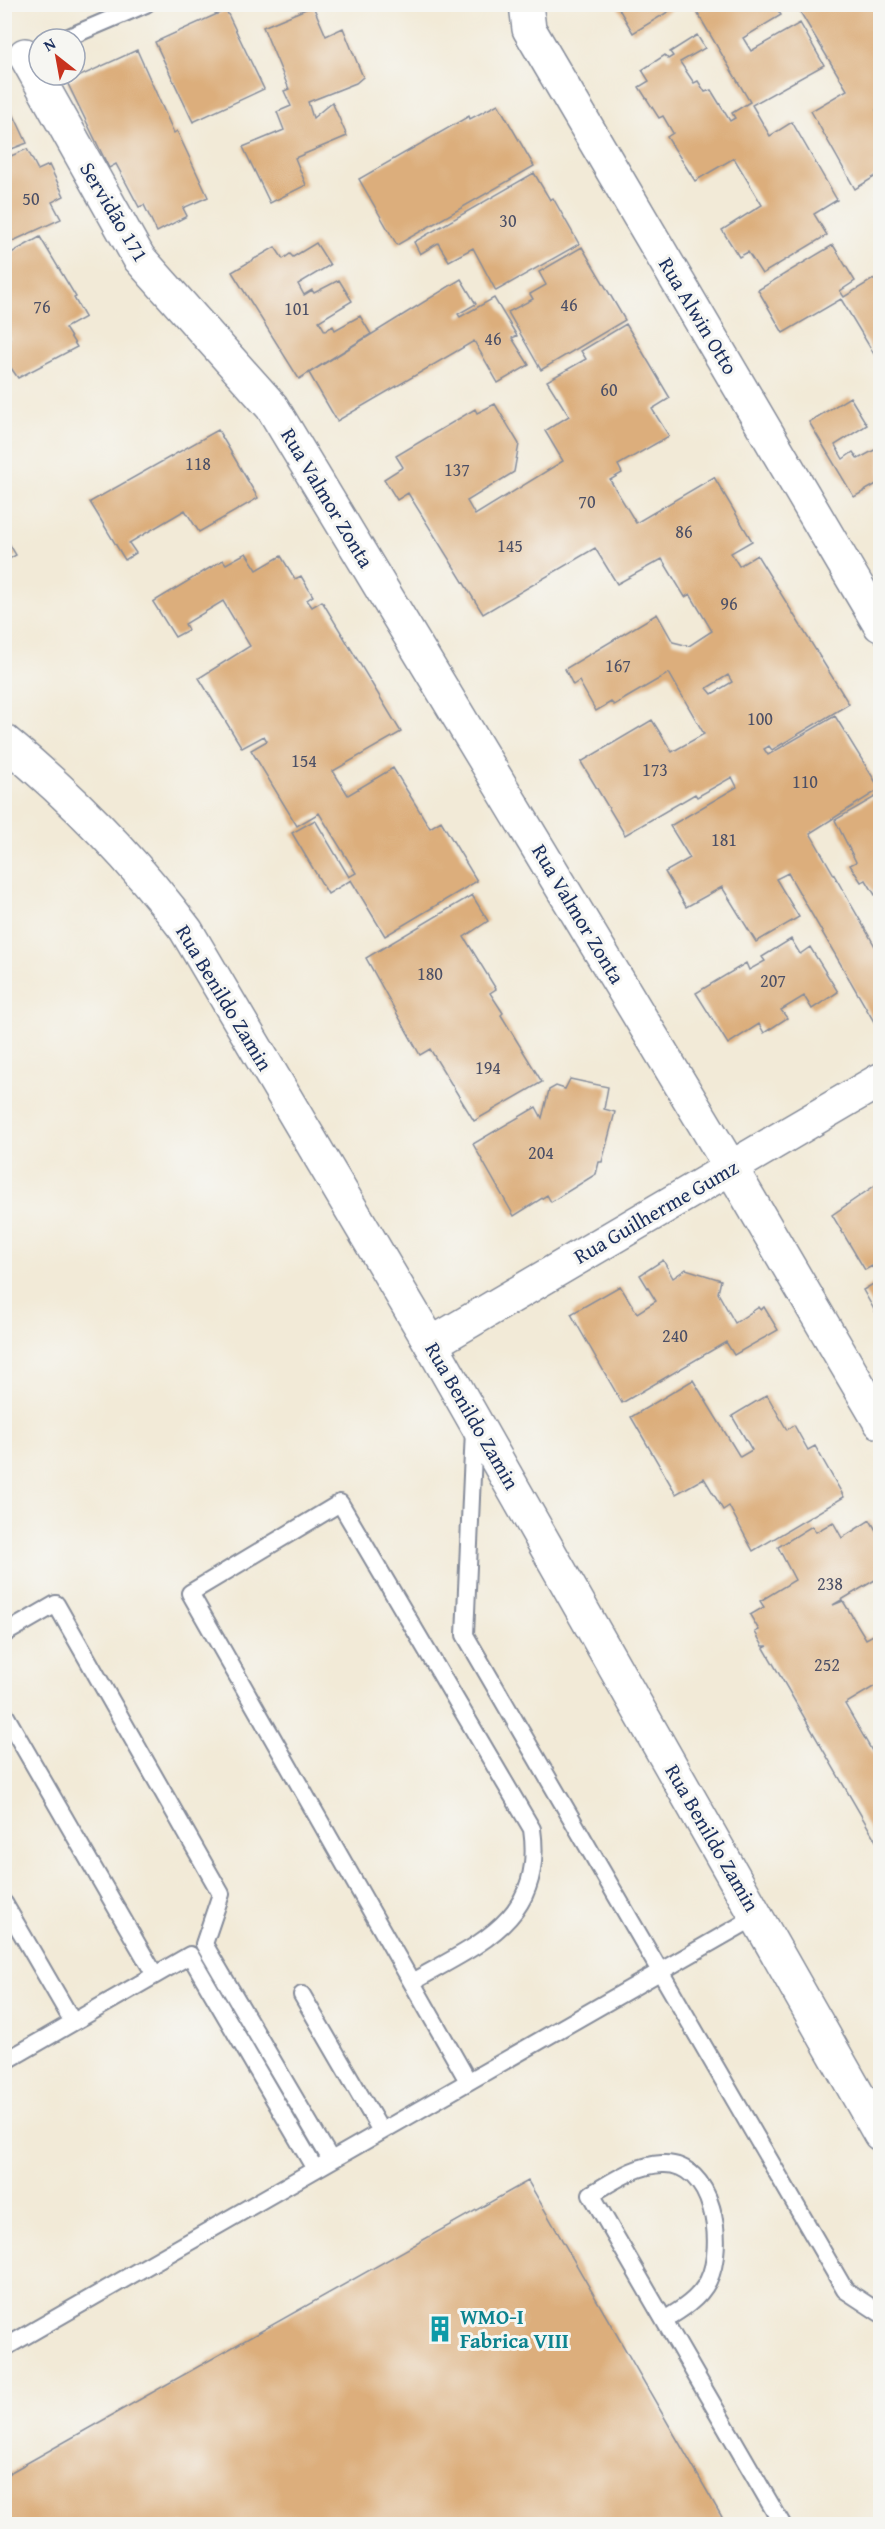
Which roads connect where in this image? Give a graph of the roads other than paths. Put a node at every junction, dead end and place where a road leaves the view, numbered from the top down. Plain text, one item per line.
1 (146, 4) edge
2 (526, 4) edge
3 (87, 29) edge
4 (50, 87) edge
5 (272, 407) joint
6 (880, 625) edge
7 (4, 741) edge
8 (880, 1080) edge
9 (731, 1168) junction
10 (431, 1344) junction
11 (474, 1420) junction
12 (880, 1422) edge
13 (4, 1634) edge
14 (4, 1713) edge
15 (4, 1903) edge
16 (757, 1916) junction
17 (660, 1971) junction
18 (155, 1975) junction
19 (412, 1982) junction
20 (303, 1995) dead end
21 (73, 2022) junction
22 (4, 2062) edge
23 (468, 2081) junction
24 (381, 2131) junction
25 (880, 2134) edge
26 (331, 2160) junction
27 (315, 2169) junction
28 (880, 2313) edge
29 (664, 2320) junction
30 (4, 2348) edge
31 (782, 2524) edge

1 - 3 lane
2 - 6 street, Rua Alwin Otto
4 - 5 street, Servidão 171
5 - 9 street, Rua Valmor Zonta
7 - 10 street, Rua Benildo Zamin
8 - 9 street, Rua Guilherme Gumz
9 - 10 street, Rua Guilherme Gumz
9 - 12 street, Rua Valmor Zonta
10 - 11 street, Rua Benildo Zamin
11 - 16 street, Rua Benildo Zamin
11 - 17 lane
13 - 26 lane
14 - 18 lane
15 - 21 lane
16 - 17 lane
16 - 25 street, Rua Benildo Zamin
17 - 23 lane
17 - 28 lane
18 - 21 lane
18 - 27 lane
19 - 19 lane
19 - 23 lane
20 - 24 lane
21 - 22 lane
23 - 24 lane
24 - 26 lane
26 - 27 lane
27 - 30 lane
29 - 29 lane
29 - 31 lane

